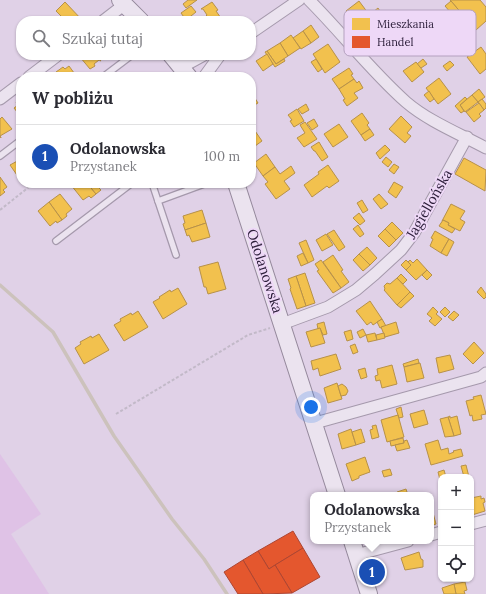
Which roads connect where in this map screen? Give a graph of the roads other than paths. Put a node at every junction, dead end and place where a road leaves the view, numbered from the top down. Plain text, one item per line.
1 (300, 0) edge
2 (309, 0) edge
3 (122, 2) edge
4 (108, 16) edge
5 (135, 16) edge
6 (256, 30) edge
7 (344, 37) edge
8 (361, 56) edge
9 (51, 60) edge
10 (125, 60) edge
11 (176, 60) edge
12 (198, 60) edge
13 (216, 60) edge
14 (36, 72) edge
15 (110, 72) edge
16 (185, 72) edge
17 (208, 72) edge
18 (16, 87) edge
19 (0, 99) edge
20 (467, 137) junction
21 (16, 144) edge
22 (486, 148) edge
23 (0, 156) edge
24 (125, 188) edge
25 (154, 188) edge
26 (193, 188) edge
27 (238, 188) edge
28 (158, 201) junction
29 (56, 241) dead end
30 (176, 255) dead end
31 (282, 324) junction
32 (486, 373) edge
33 (315, 423) junction
34 (336, 492) edge
35 (486, 520) edge
36 (474, 523) edge
37 (385, 544) edge
38 (354, 548) edge
39 (369, 594) edge

1 - 6 street
2 - 7 street
3 - 4 street
3 - 5 street
8 - 20 street
9 - 14 street
10 - 15 lane
11 - 16 street
12 - 16 street
13 - 17 street
18 - 19 street
20 - 22 street
20 - 31 street, Jagiellońska
21 - 23 lane
24 - 29 lane
25 - 28 lane
26 - 28 lane
27 - 31 street, Odolanowska
28 - 30 lane
31 - 33 street, Odolanowska
32 - 33 street
33 - 34 street, Odolanowska
35 - 36 street
37 - 38 street
38 - 39 street

